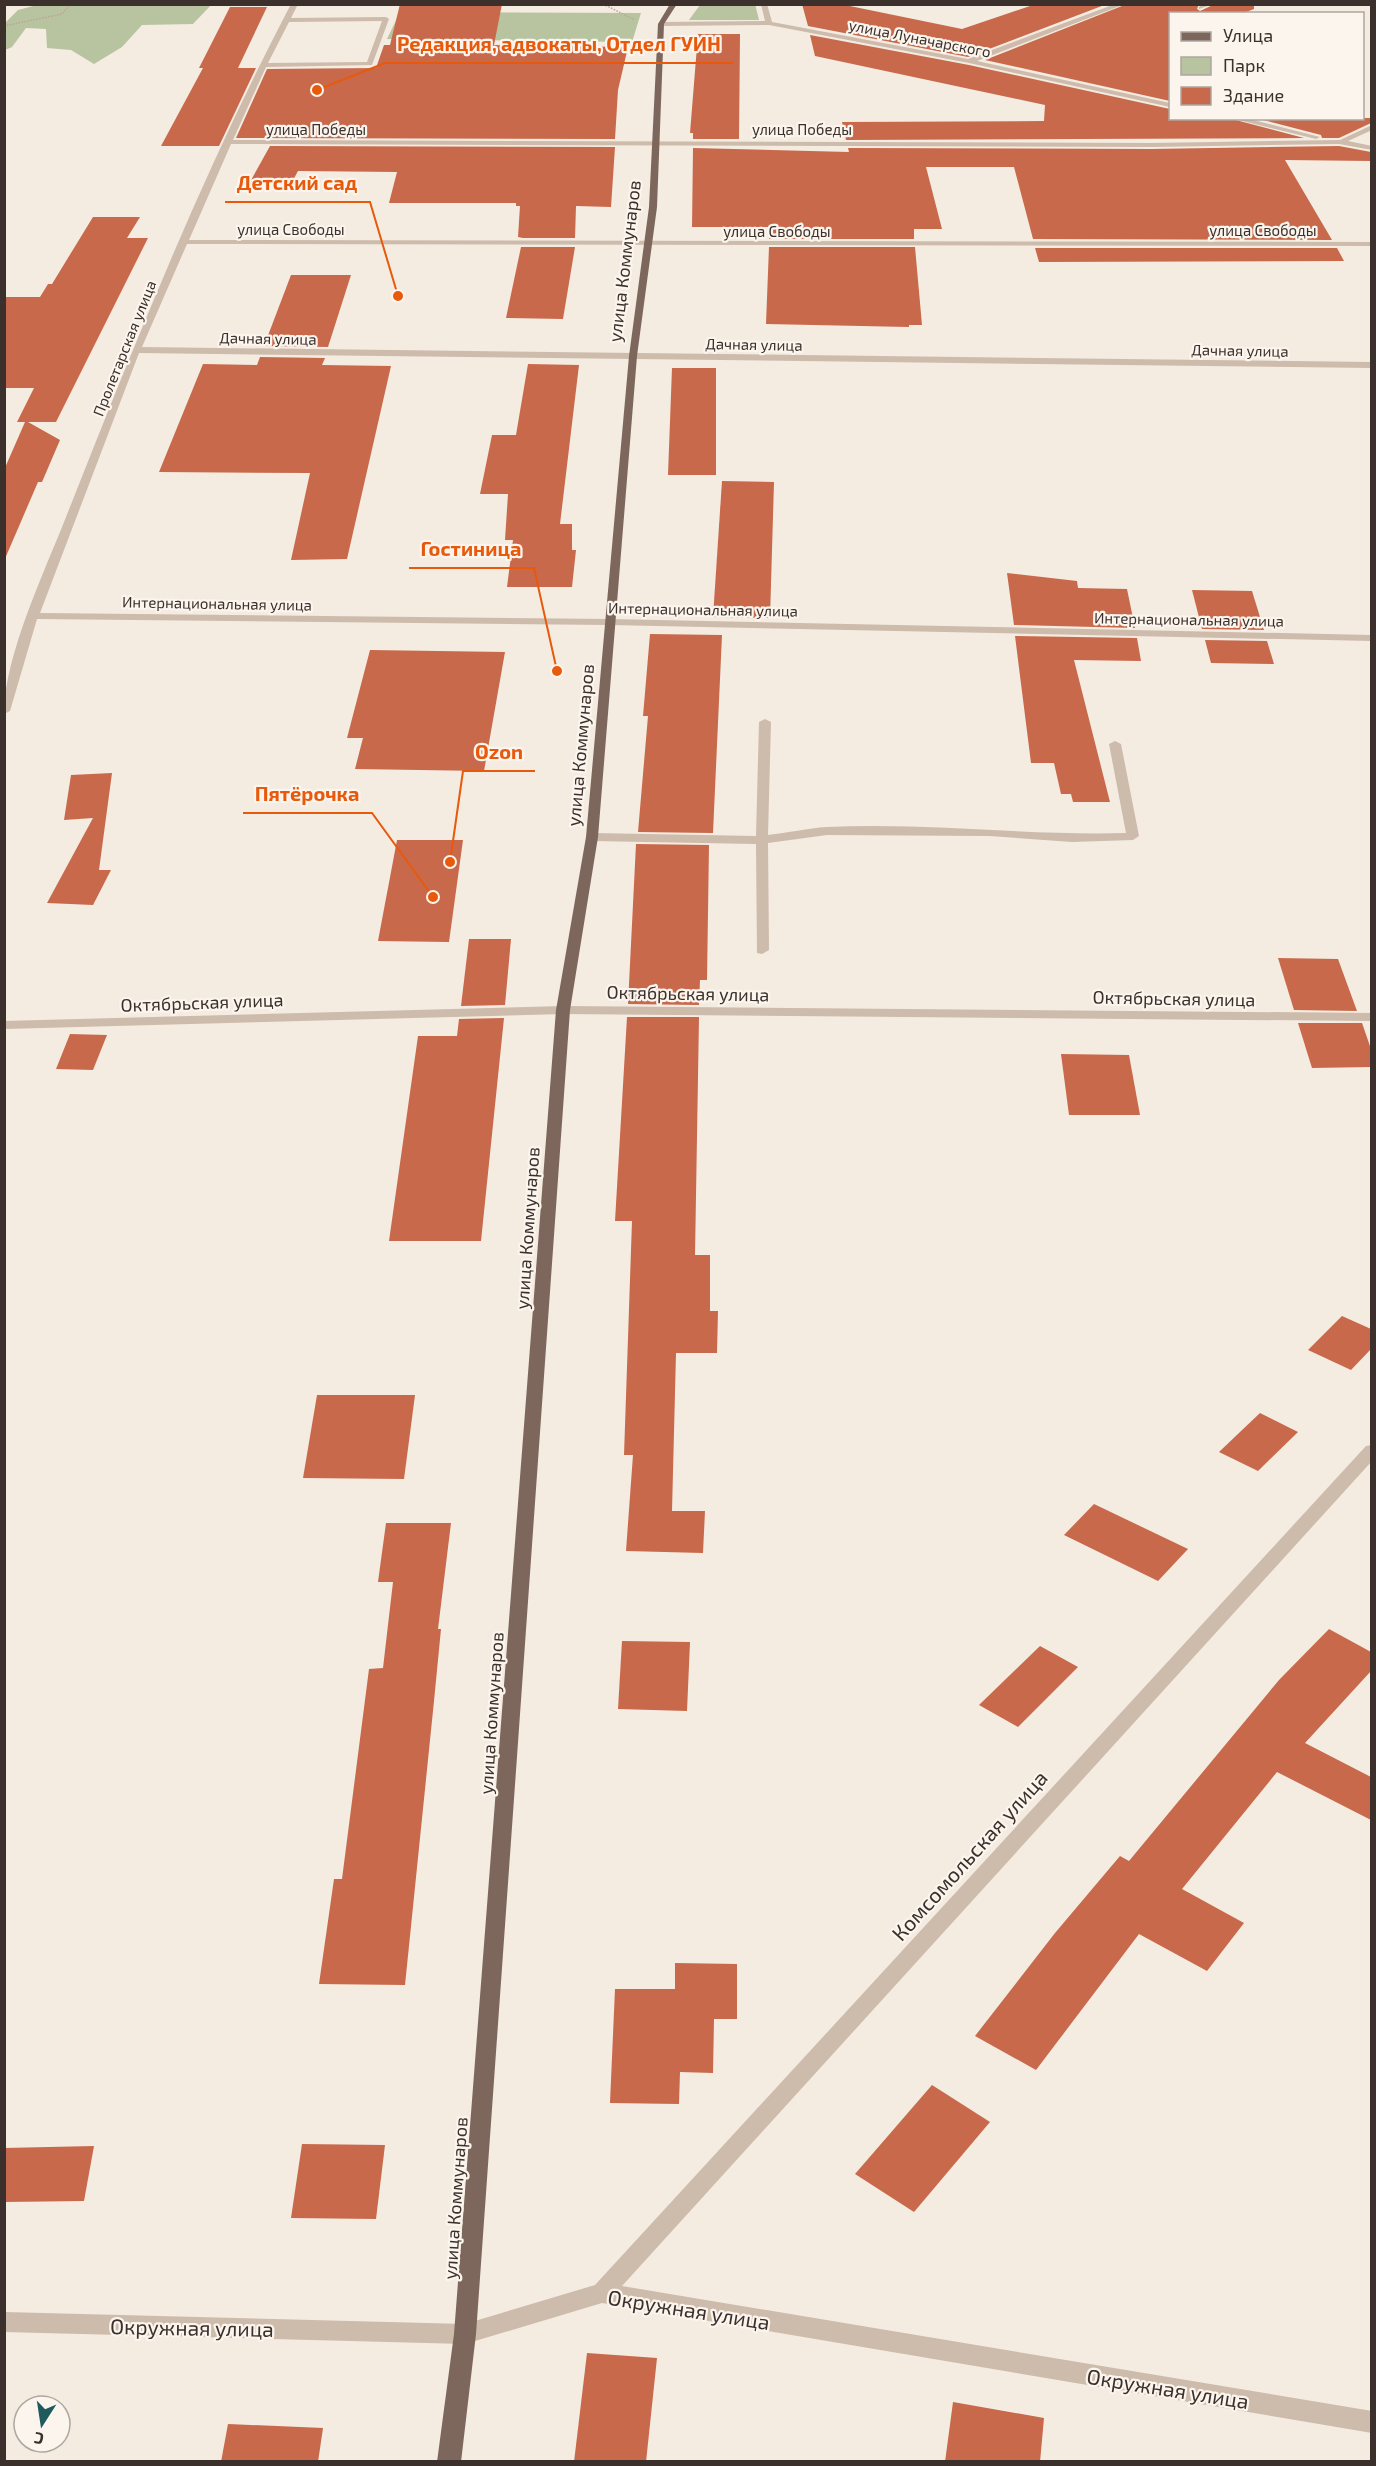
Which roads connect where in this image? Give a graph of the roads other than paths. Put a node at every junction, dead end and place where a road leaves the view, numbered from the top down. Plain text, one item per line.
1 (294, 4) edge
2 (674, 4) edge
3 (764, 4) edge
4 (1122, 4) edge
5 (1210, 4) edge
6 (1202, 8) dead end
7 (287, 20) junction
8 (769, 23) junction
9 (661, 24) junction
10 (969, 61) junction
11 (263, 65) junction
12 (1169, 105) edge
13 (1242, 120) edge
14 (1371, 127) edge
15 (229, 142) junction
16 (654, 142) junction
17 (1341, 142) junction
18 (1371, 148) edge
19 (183, 242) junction
20 (648, 244) junction
21 (1371, 244) edge
22 (136, 350) junction
23 (633, 356) junction
24 (1371, 365) edge
25 (33, 616) junction
26 (610, 622) junction
27 (1371, 638) edge
28 (4, 711) edge
29 (765, 722) dead end
30 (1115, 744) dead end
31 (592, 837) junction
32 (762, 840) junction
33 (762, 950) dead end
34 (563, 1010) junction
35 (1371, 1017) edge
36 (4, 1024) edge
37 (1371, 1450) edge
38 (602, 2293) junction
39 (4, 2322) edge
40 (465, 2334) junction
41 (1371, 2422) edge
42 (450, 2462) edge

1 - 7 street, Пролетарская улица
2 - 9 main road, улица Коммунаров
3 - 8 street
4 - 10 street
5 - 6 street
7 - 11 street, Пролетарская улица
7 - 11 street
8 - 9 street, улица Луначарского
8 - 10 street, улица Луначарского
9 - 16 main road, улица Коммунаров
10 - 12 street, улица Луначарского
11 - 15 street, Пролетарская улица
13 - 17 street
14 - 17 street, улица Победы
15 - 16 street, улица Победы
15 - 19 street, Пролетарская улица
16 - 17 street, улица Победы
16 - 20 main road, улица Коммунаров
17 - 18 street
19 - 20 street, улица Свободы
19 - 22 street, Пролетарская улица
20 - 21 street, улица Свободы
20 - 23 main road, улица Коммунаров
22 - 23 street, Дачная улица
22 - 25 street, Пролетарская улица
23 - 24 street, Дачная улица
23 - 26 main road, улица Коммунаров
25 - 26 street, Интернациональная улица
25 - 28 street, Пролетарская улица
26 - 27 street, Интернациональная улица
26 - 31 main road, улица Коммунаров
29 - 32 street
30 - 32 street
31 - 32 street
31 - 34 main road, улица Коммунаров
32 - 33 street
34 - 35 street, Октябрьская улица
34 - 36 street, Октябрьская улица
34 - 40 main road, улица Коммунаров
37 - 38 street, Комсомольская улица
38 - 40 street, Окружная улица
38 - 41 street, Окружная улица
39 - 40 street, Окружная улица
40 - 42 main road, улица Коммунаров

